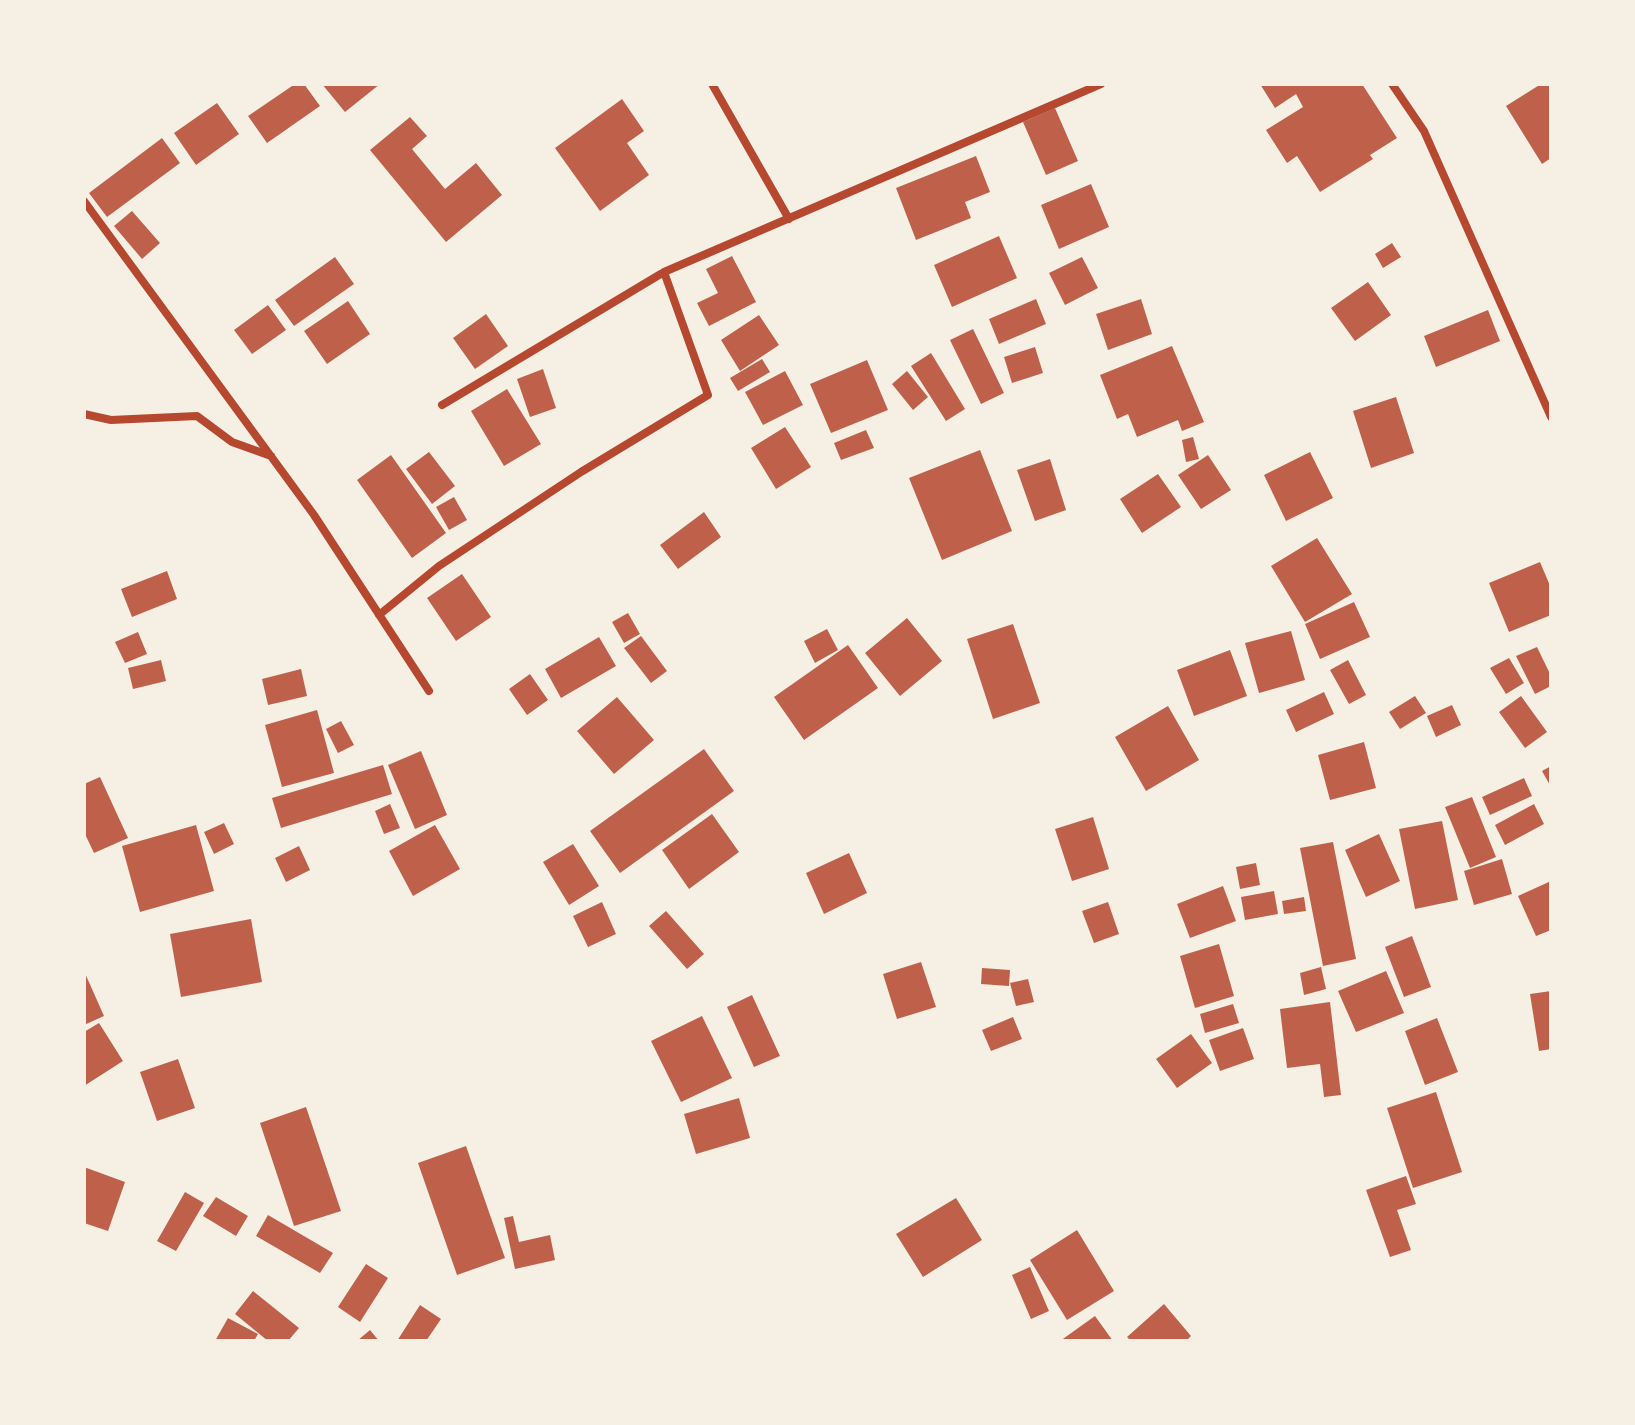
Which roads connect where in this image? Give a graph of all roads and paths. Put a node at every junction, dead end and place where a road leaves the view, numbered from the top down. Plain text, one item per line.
1 (712, 84) edge
2 (1101, 84) edge
3 (1392, 84) edge
4 (84, 201) edge
5 (789, 219) junction
6 (664, 272) junction
7 (442, 405) dead end
8 (84, 414) edge
9 (1551, 417) edge
10 (272, 456) junction
11 (379, 615) junction
12 (429, 691) dead end

1 - 5 street
2 - 5 street
3 - 9 street
4 - 10 street
5 - 6 street
6 - 7 street
6 - 11 street
8 - 10 street
10 - 11 street
11 - 12 street

